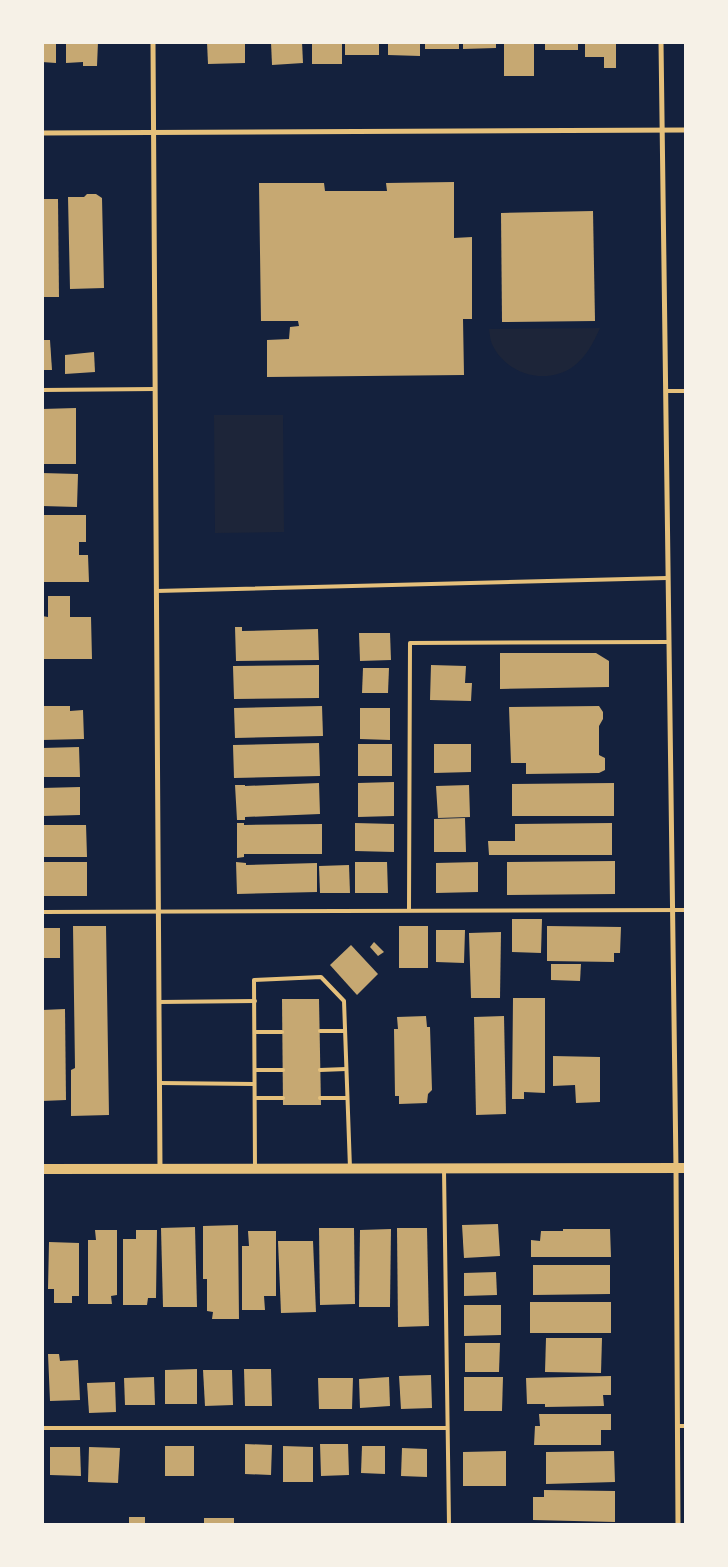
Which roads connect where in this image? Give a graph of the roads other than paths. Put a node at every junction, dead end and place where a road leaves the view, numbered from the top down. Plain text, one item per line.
1 (153, 42) edge
2 (661, 42) edge
3 (662, 130) junction
4 (686, 130) edge
5 (42, 132) edge
6 (154, 132) junction
7 (155, 389) junction
8 (42, 390) edge
9 (666, 392) junction
10 (686, 392) edge
11 (668, 578) junction
12 (156, 591) junction
13 (669, 642) junction
14 (409, 910) junction
15 (672, 910) junction
16 (686, 910) edge
17 (42, 912) edge
18 (159, 912) junction
19 (255, 1001) junction
20 (159, 1002) junction
21 (320, 1031) dead end
22 (345, 1031) junction
23 (255, 1032) junction
24 (282, 1032) dead end
25 (346, 1069) junction
26 (254, 1070) junction
27 (283, 1070) dead end
28 (320, 1070) dead end
29 (160, 1083) junction
30 (254, 1084) junction
31 (255, 1098) junction
32 (283, 1098) dead end
33 (320, 1098) dead end
34 (347, 1098) junction
35 (254, 1168) junction
36 (350, 1168) junction
37 (444, 1168) junction
38 (681, 1168) edge
39 (42, 1169) edge
40 (160, 1169) junction
41 (678, 1426) junction
42 (686, 1426) edge
43 (42, 1428) edge
44 (447, 1428) junction
45 (449, 1524) edge
46 (678, 1524) edge

1 - 6 street
2 - 3 street
3 - 4 street
3 - 6 street
3 - 9 street
5 - 6 street
6 - 7 street
7 - 8 lane
7 - 12 street
9 - 10 lane
9 - 11 street
11 - 12 lane
11 - 13 street
12 - 18 street
13 - 14 lane
13 - 15 street
14 - 15 lane
14 - 18 lane
15 - 16 lane
15 - 38 street
17 - 18 lane
18 - 20 street
19 - 20 lane
19 - 22 lane
19 - 23 lane
20 - 29 street
21 - 22 lane
22 - 25 lane
23 - 24 lane
23 - 26 lane
25 - 28 lane
25 - 34 lane
26 - 27 lane
26 - 30 lane
29 - 30 lane
29 - 40 street
30 - 31 lane
31 - 32 lane
31 - 35 lane
33 - 34 lane
34 - 36 lane
35 - 36 main road
35 - 40 main road
36 - 37 main road
37 - 38 main road
37 - 44 lane
38 - 41 street
39 - 40 main road
41 - 42 lane
41 - 46 street
43 - 44 lane
44 - 45 lane

